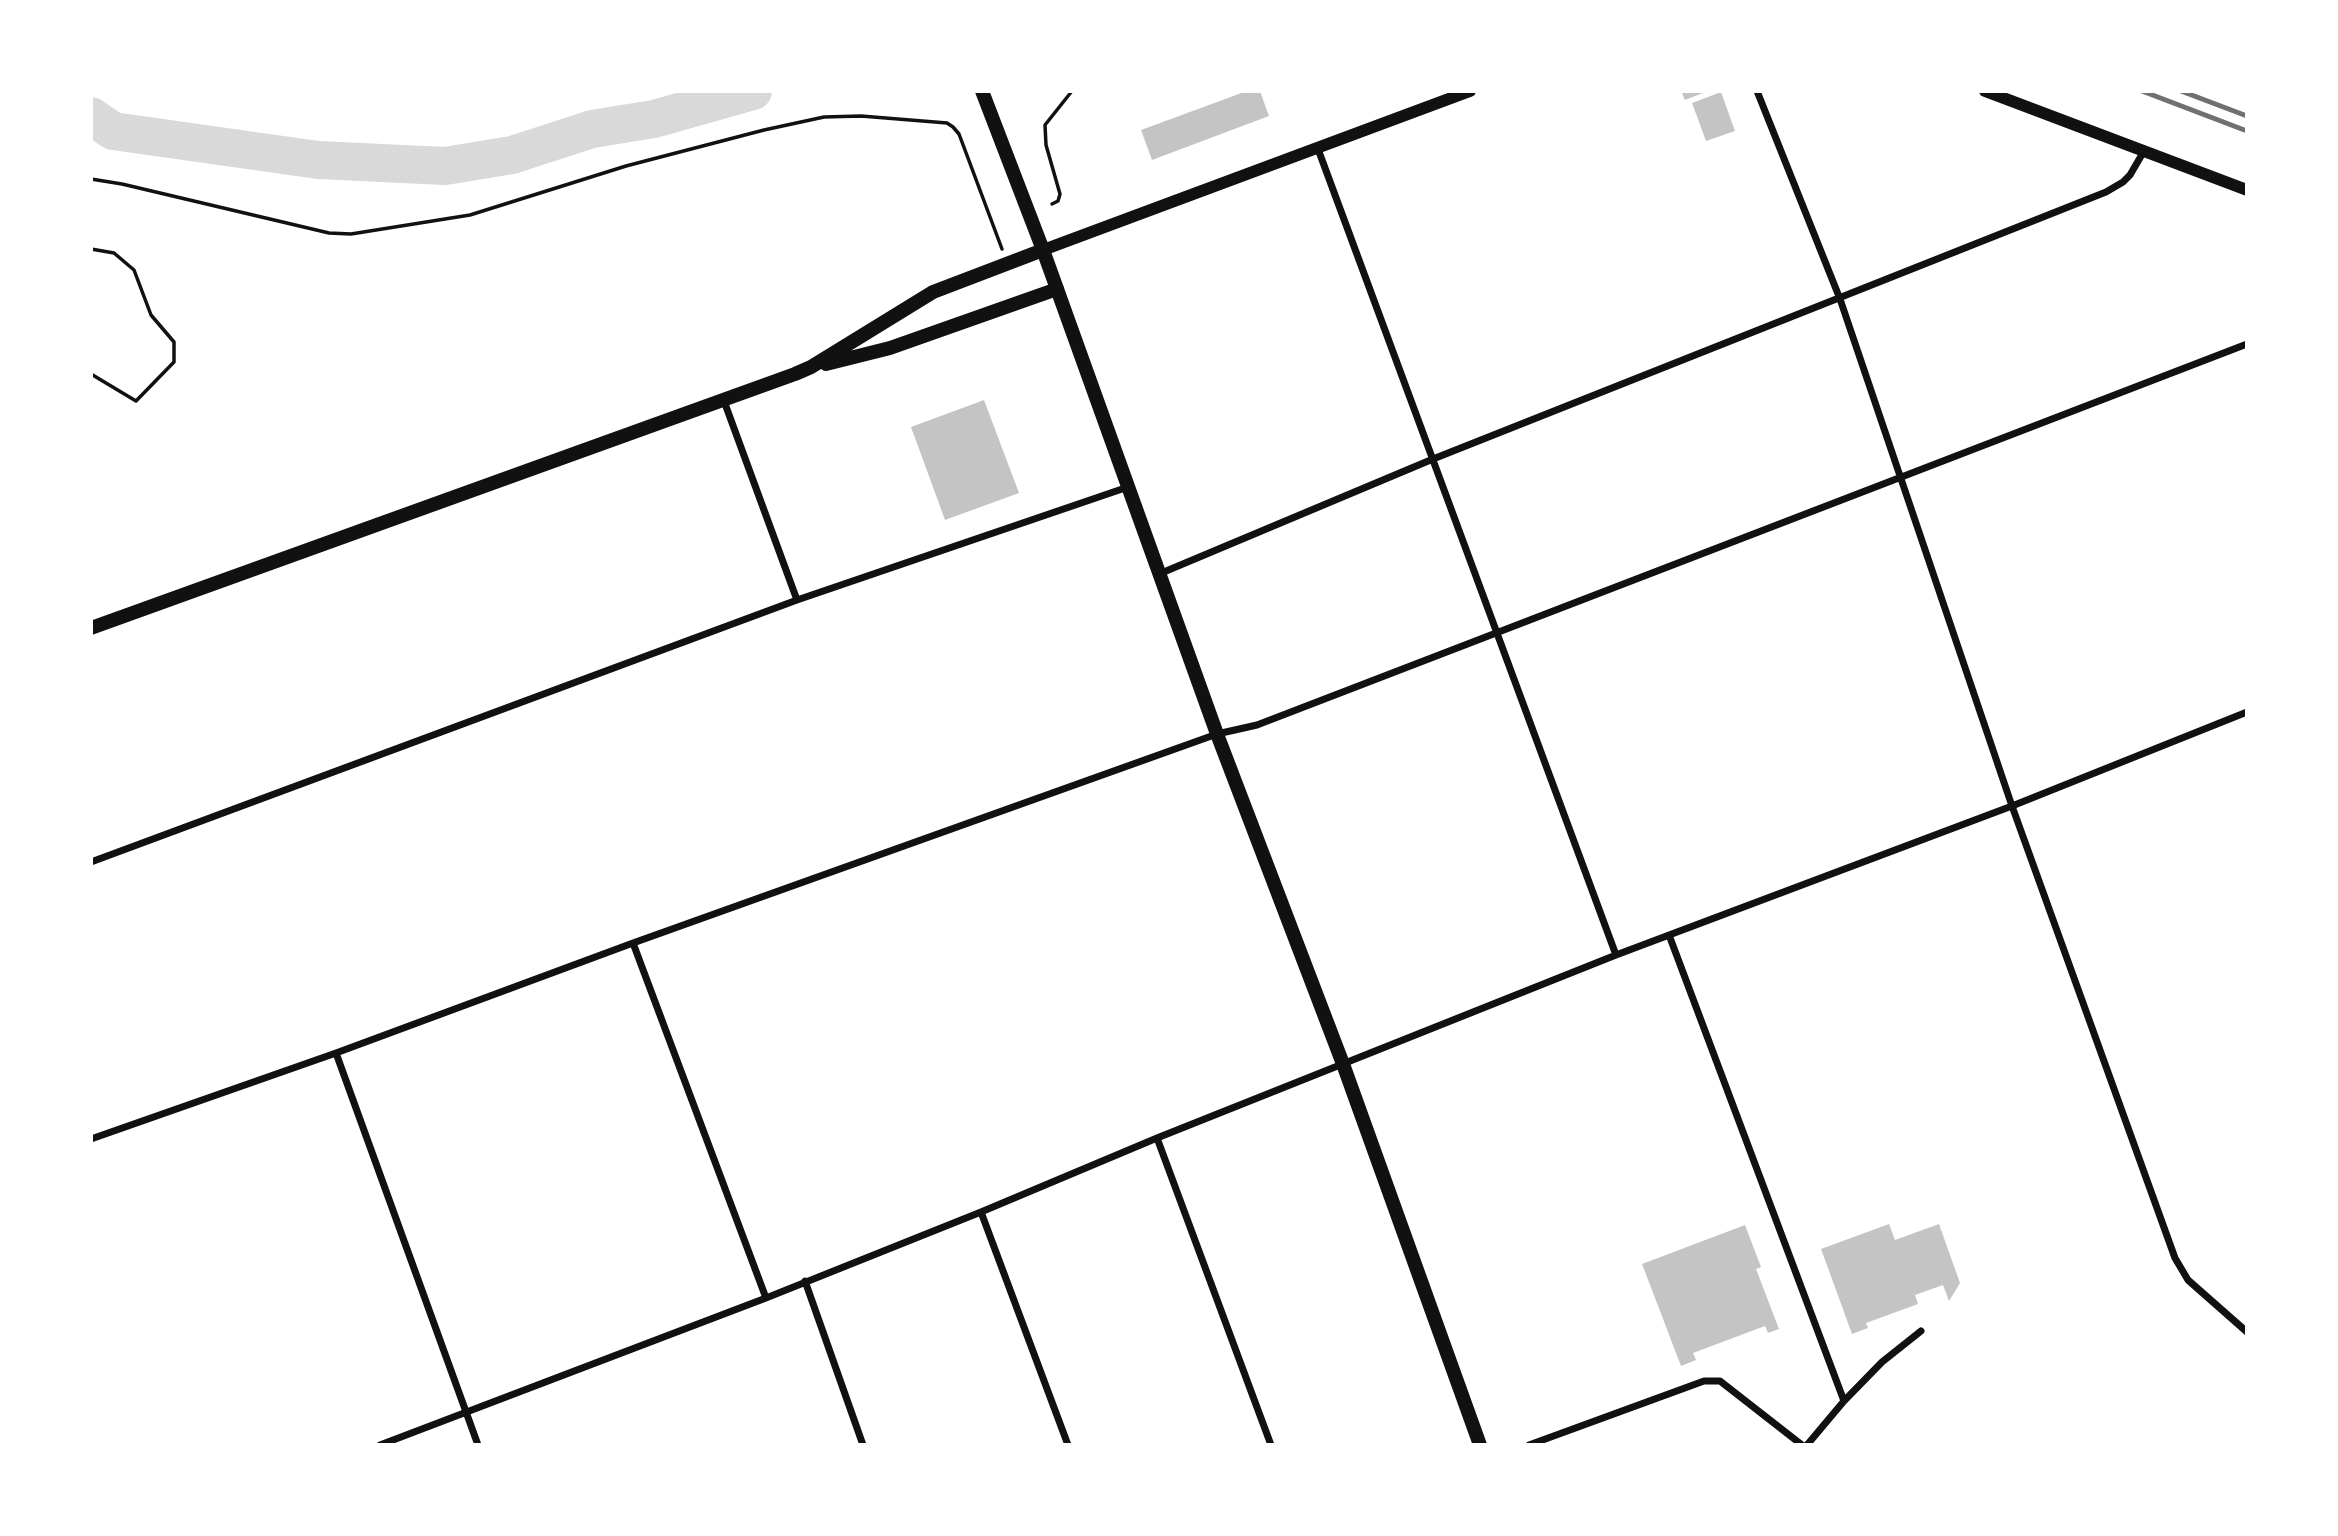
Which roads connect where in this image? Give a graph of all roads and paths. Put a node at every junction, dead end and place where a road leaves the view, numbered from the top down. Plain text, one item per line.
1 (982, 91) edge
2 (1072, 91) edge
3 (1471, 91) edge
4 (1756, 91) edge
5 (1984, 91) edge
6 (1318, 149) junction
7 (2144, 151) junction
8 (91, 179) edge
9 (2247, 190) edge
10 (1052, 204) dead end
11 (993, 227) dead end
12 (91, 249) edge
13 (1043, 250) junction
14 (1057, 289) junction
15 (1840, 299) junction
16 (2247, 344) edge
17 (811, 367) junction
18 (91, 374) edge
19 (724, 401) junction
20 (1433, 459) junction
21 (1902, 476) junction
22 (1128, 487) junction
23 (1159, 574) junction
24 (797, 600) junction
25 (91, 628) edge
26 (1497, 632) junction
27 (2247, 712) edge
28 (1217, 734) junction
29 (2012, 806) junction
30 (91, 862) edge
31 (1669, 935) junction
32 (632, 943) junction
33 (1616, 956) junction
34 (336, 1053) junction
35 (1342, 1064) junction
36 (1157, 1138) junction
37 (91, 1139) edge
38 (981, 1212) junction
39 (805, 1281) junction
40 (766, 1298) junction
41 (1921, 1331) dead end
42 (2247, 1332) edge
43 (1844, 1401) junction
44 (466, 1412) junction
45 (380, 1445) edge
46 (478, 1445) edge
47 (863, 1445) edge
48 (1068, 1445) edge
49 (1271, 1445) edge
50 (1480, 1445) edge
51 (1529, 1445) edge
52 (1805, 1445) edge

1 - 13 main road
2 - 10 path
3 - 6 street
4 - 15 street
5 - 7 street
6 - 13 street
6 - 20 street
7 - 9 street
7 - 15 street
8 - 11 path
12 - 18 path
13 - 14 main road
13 - 17 main road
14 - 17 main road
14 - 22 main road
15 - 20 street
15 - 21 street
16 - 21 street
17 - 19 main road
19 - 24 street
19 - 25 main road
20 - 23 street
20 - 26 street
21 - 26 street
21 - 29 street
22 - 23 main road
22 - 24 street
23 - 28 main road
24 - 30 street
26 - 28 street
26 - 33 street
27 - 29 street
28 - 32 street
28 - 35 main road
29 - 31 street
29 - 42 street
31 - 33 street
31 - 43 street
32 - 34 street
32 - 40 street
33 - 35 street
34 - 37 street
34 - 44 street
35 - 36 street
35 - 50 main road
36 - 38 street
36 - 49 street
38 - 39 street
38 - 48 street
39 - 40 street
39 - 47 street
40 - 44 street
41 - 43 street
43 - 52 street
44 - 45 street
44 - 46 street
51 - 52 street

